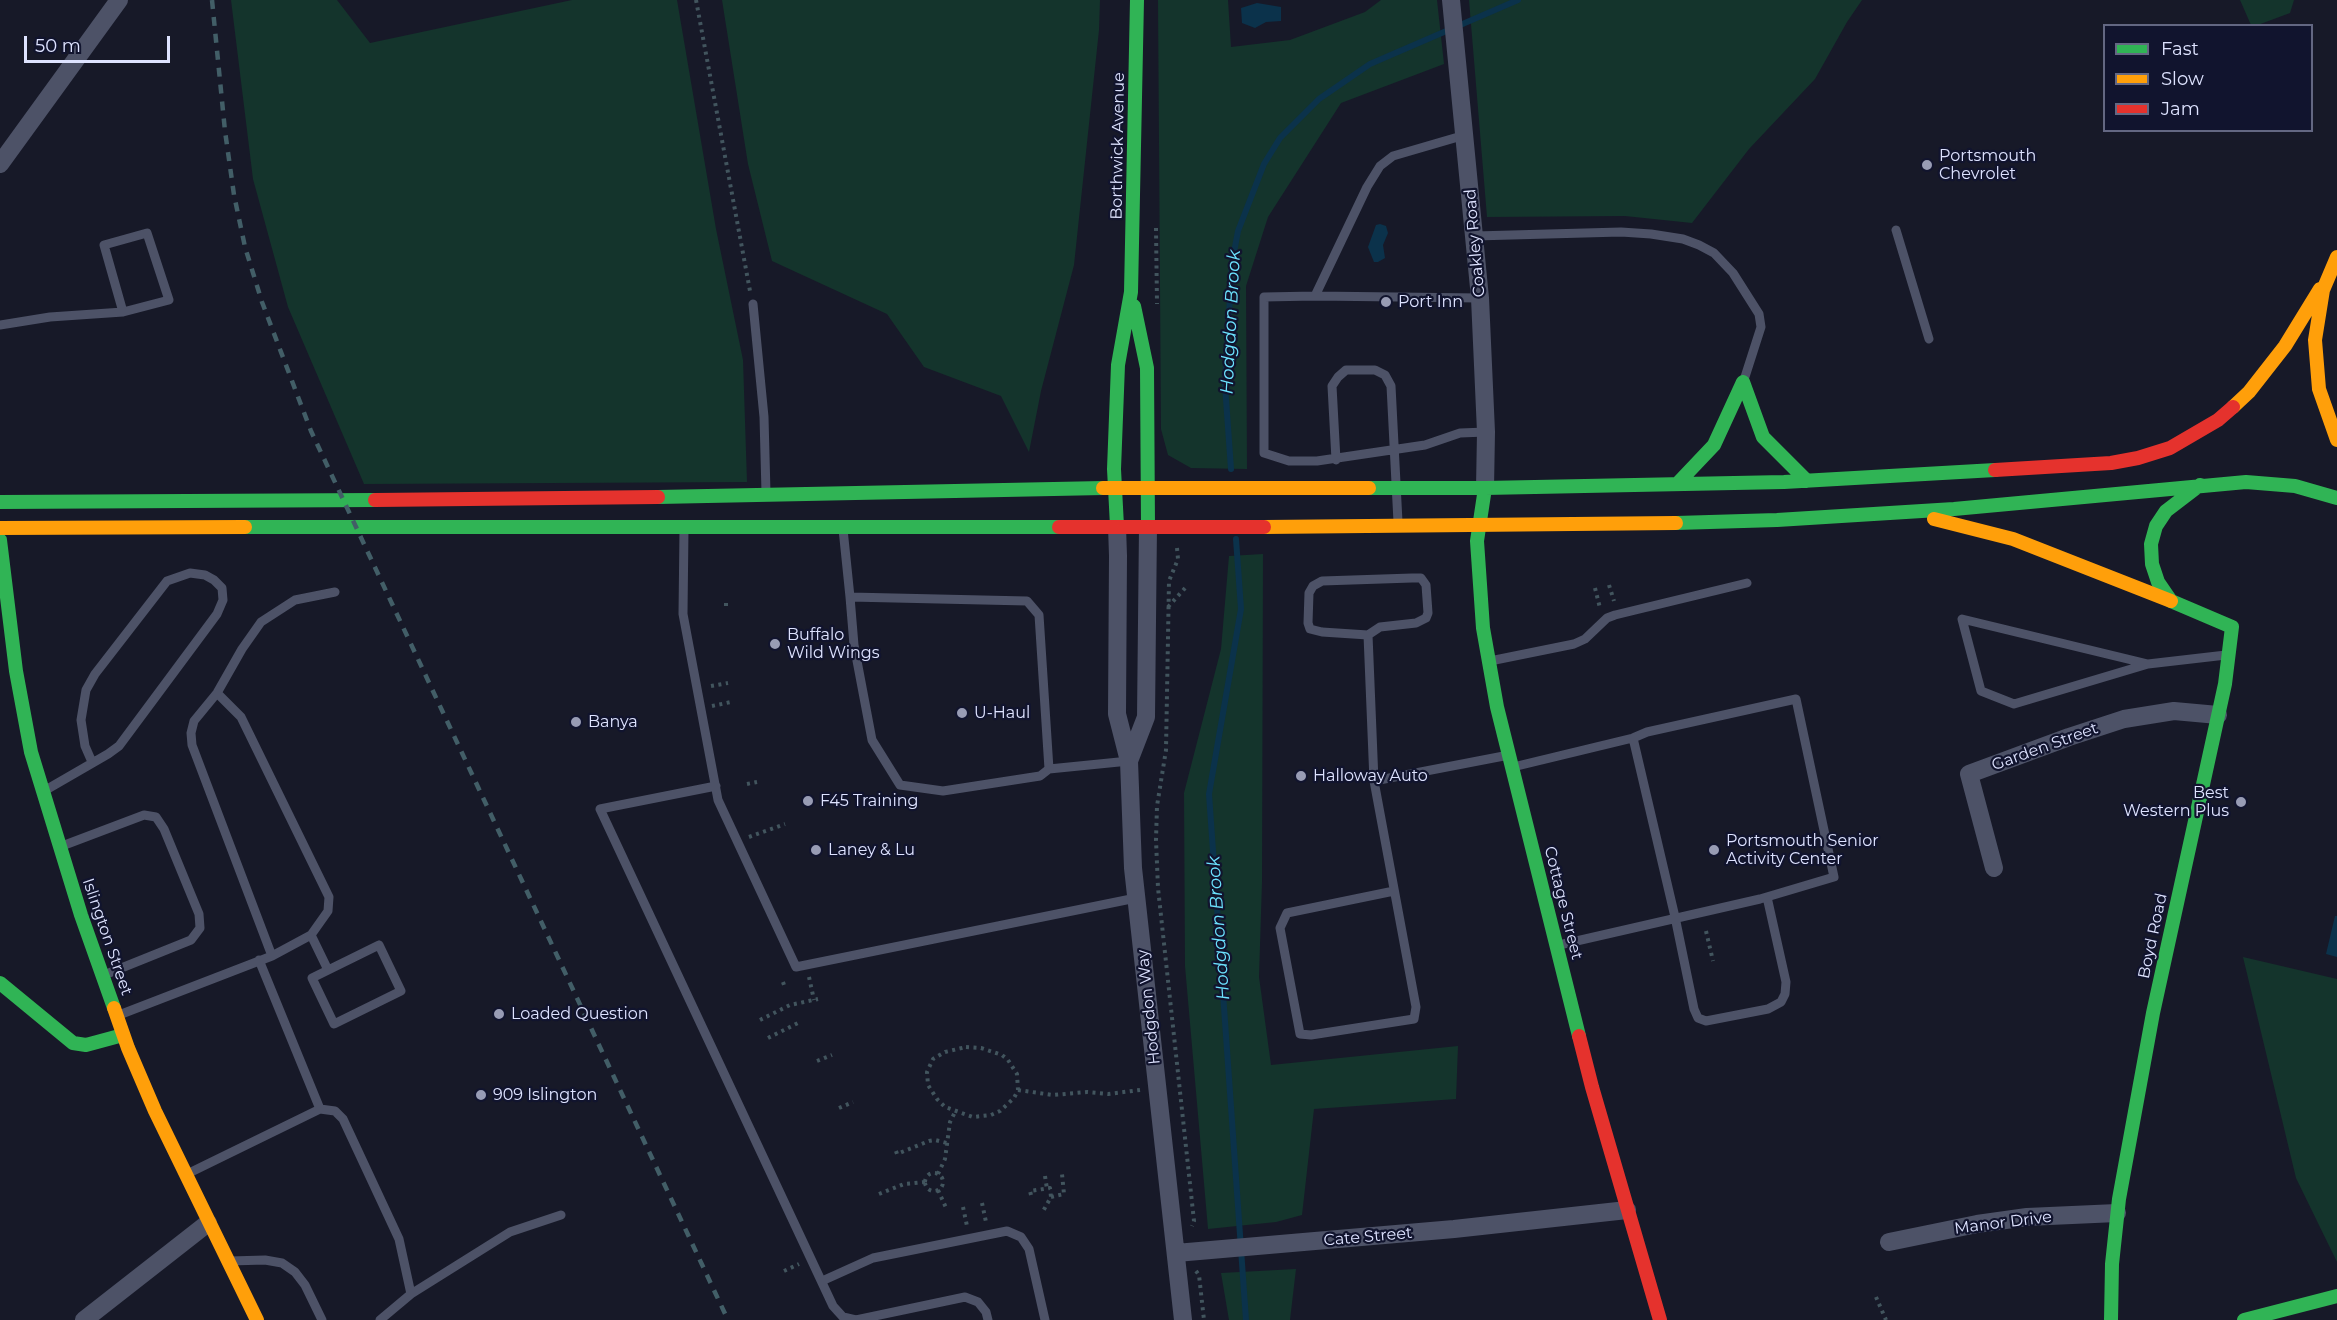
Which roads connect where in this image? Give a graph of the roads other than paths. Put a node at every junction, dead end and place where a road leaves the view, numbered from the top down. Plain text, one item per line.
1 (118, 0) edge
2 (1137, 0) edge
3 (1451, 0) edge
4 (1465, 135) junction
5 (0, 163) edge
6 (1896, 230) dead end
7 (1474, 236) junction
8 (2335, 262) edge
9 (1131, 292) junction
10 (1315, 296) junction
11 (1480, 298) junction
12 (753, 304) road end
13 (123, 312) junction
14 (0, 325) edge
15 (1929, 339) dead end
16 (1743, 382) junction
17 (1486, 432) junction
18 (2337, 440) edge
19 (1395, 449) junction
20 (1336, 459) junction
21 (1807, 481) junction
22 (1677, 484) junction
23 (2200, 485) junction
24 (1115, 488) junction
25 (1148, 488) junction
26 (1396, 488) junction
27 (1485, 488) junction
28 (766, 495) junction
29 (2337, 498) edge
30 (0, 502) edge
31 (1891, 512) junction
32 (1479, 524) junction
33 (1398, 525) junction
34 (1117, 526) junction
35 (1148, 526) junction
36 (684, 527) junction
37 (843, 527) junction
38 (0, 528) edge
39 (0, 540) edge
40 (1747, 583) dead end
41 (335, 592) dead end
42 (850, 597) junction
43 (2171, 601) junction
44 (1368, 635) junction
45 (2229, 655) junction
46 (1488, 662) junction
47 (2148, 664) junction
48 (217, 693) junction
49 (2218, 716) junction
50 (1633, 738) junction
51 (1129, 761) junction
52 (1510, 761) junction
53 (92, 762) junction
54 (1049, 769) junction
55 (1374, 781) junction
56 (716, 786) junction
57 (42, 792) junction
58 (60, 847) junction
59 (1994, 868) dead end
60 (1394, 891) junction
61 (1767, 897) junction
62 (1137, 898) junction
63 (1675, 917) junction
64 (311, 935) junction
65 (1556, 945) junction
66 (272, 956) junction
67 (259, 960) junction
68 (328, 970) junction
69 (102, 976) junction
70 (0, 983) edge
71 (117, 1016) junction
72 (123, 1035) junction
73 (320, 1109) junction
74 (184, 1175) junction
75 (1627, 1210) junction
76 (2117, 1213) junction
77 (561, 1215) dead end
78 (208, 1223) junction
79 (1889, 1242) dead end
80 (1176, 1253) junction
81 (227, 1261) junction
82 (822, 1281) junction
83 (411, 1294) junction
84 (2337, 1296) edge
85 (863, 1319) edge
86 (84, 1320) edge
87 (257, 1320) edge
88 (322, 1320) edge
89 (380, 1320) edge
90 (988, 1320) edge
91 (1045, 1320) edge
92 (1183, 1320) edge
93 (1660, 1320) edge
94 (2111, 1320) edge
95 (2244, 1320) edge

1 - 5 street
2 - 9 main road, Borthwick Avenue
3 - 4 street, Coakley Road
4 - 7 street, Coakley Road
4 - 10 lane
6 - 15 lane
7 - 11 street, Coakley Road
7 - 16 lane
8 - 18 main road
8 - 21 main road
9 - 24 main road, Borthwick Avenue
9 - 25 main road, Borthwick Avenue
10 - 11 lane
10 - 20 lane
11 - 17 street, Coakley Road
12 - 28 lane
13 - 13 lane
13 - 14 lane
16 - 21 main road
16 - 22 main road
17 - 19 lane
17 - 27 street, Coakley Road
19 - 20 lane
19 - 20 lane
19 - 26 lane
21 - 22 main road
22 - 27 main road
23 - 29 main road
23 - 31 main road
23 - 43 main road
24 - 25 main road
24 - 28 main road
24 - 34 main road, Borthwick Avenue
25 - 26 main road
25 - 35 main road, Borthwick Avenue
26 - 27 main road
26 - 33 lane
27 - 32 main road, Cottage Street
28 - 30 main road
31 - 32 main road
31 - 43 main road
32 - 33 main road
32 - 46 main road, Cottage Street
33 - 35 main road
34 - 35 main road
34 - 37 main road
34 - 51 street, Hodgdon Way
35 - 51 street, Hodgdon Way
36 - 37 main road
36 - 38 main road
36 - 56 lane
37 - 42 lane
39 - 57 main road, Islington Street
40 - 46 lane
41 - 48 lane
42 - 54 lane
42 - 54 lane
43 - 45 main road, Boyd Road
44 - 44 lane
44 - 55 lane
45 - 47 lane
45 - 49 main road, Boyd Road
46 - 52 main road, Cottage Street
47 - 47 lane
48 - 64 lane
48 - 66 lane
49 - 59 street, Garden Street
49 - 76 main road, Boyd Road
50 - 52 lane
50 - 61 lane
50 - 63 lane
51 - 54 lane
51 - 62 street, Hodgdon Way
52 - 55 lane
52 - 65 main road, Cottage Street
53 - 53 lane
53 - 57 lane
55 - 60 lane
56 - 62 lane
56 - 82 lane
57 - 58 main road, Islington Street
58 - 69 main road, Islington Street
58 - 69 lane
60 - 60 lane
61 - 63 lane
61 - 63 lane
62 - 80 street, Hodgdon Way
63 - 65 lane
64 - 66 lane
64 - 68 lane
65 - 75 main road, Cottage Street
66 - 67 lane
67 - 71 lane
67 - 73 lane
68 - 68 lane
69 - 71 main road, Islington Street
70 - 72 main road
71 - 72 main road, Islington Street
72 - 74 main road, Islington Street
73 - 74 lane
73 - 83 lane
74 - 78 main road, Islington Street
75 - 80 street, Cate Street
75 - 93 main road, Cottage Street
76 - 79 street, Manor Drive
76 - 94 main road, Boyd Road
77 - 83 lane
78 - 81 main road, Islington Street
78 - 86 street
80 - 92 street
81 - 87 main road, Islington Street
81 - 88 lane
82 - 85 lane
82 - 91 lane
83 - 89 lane
84 - 95 main road
85 - 90 lane

